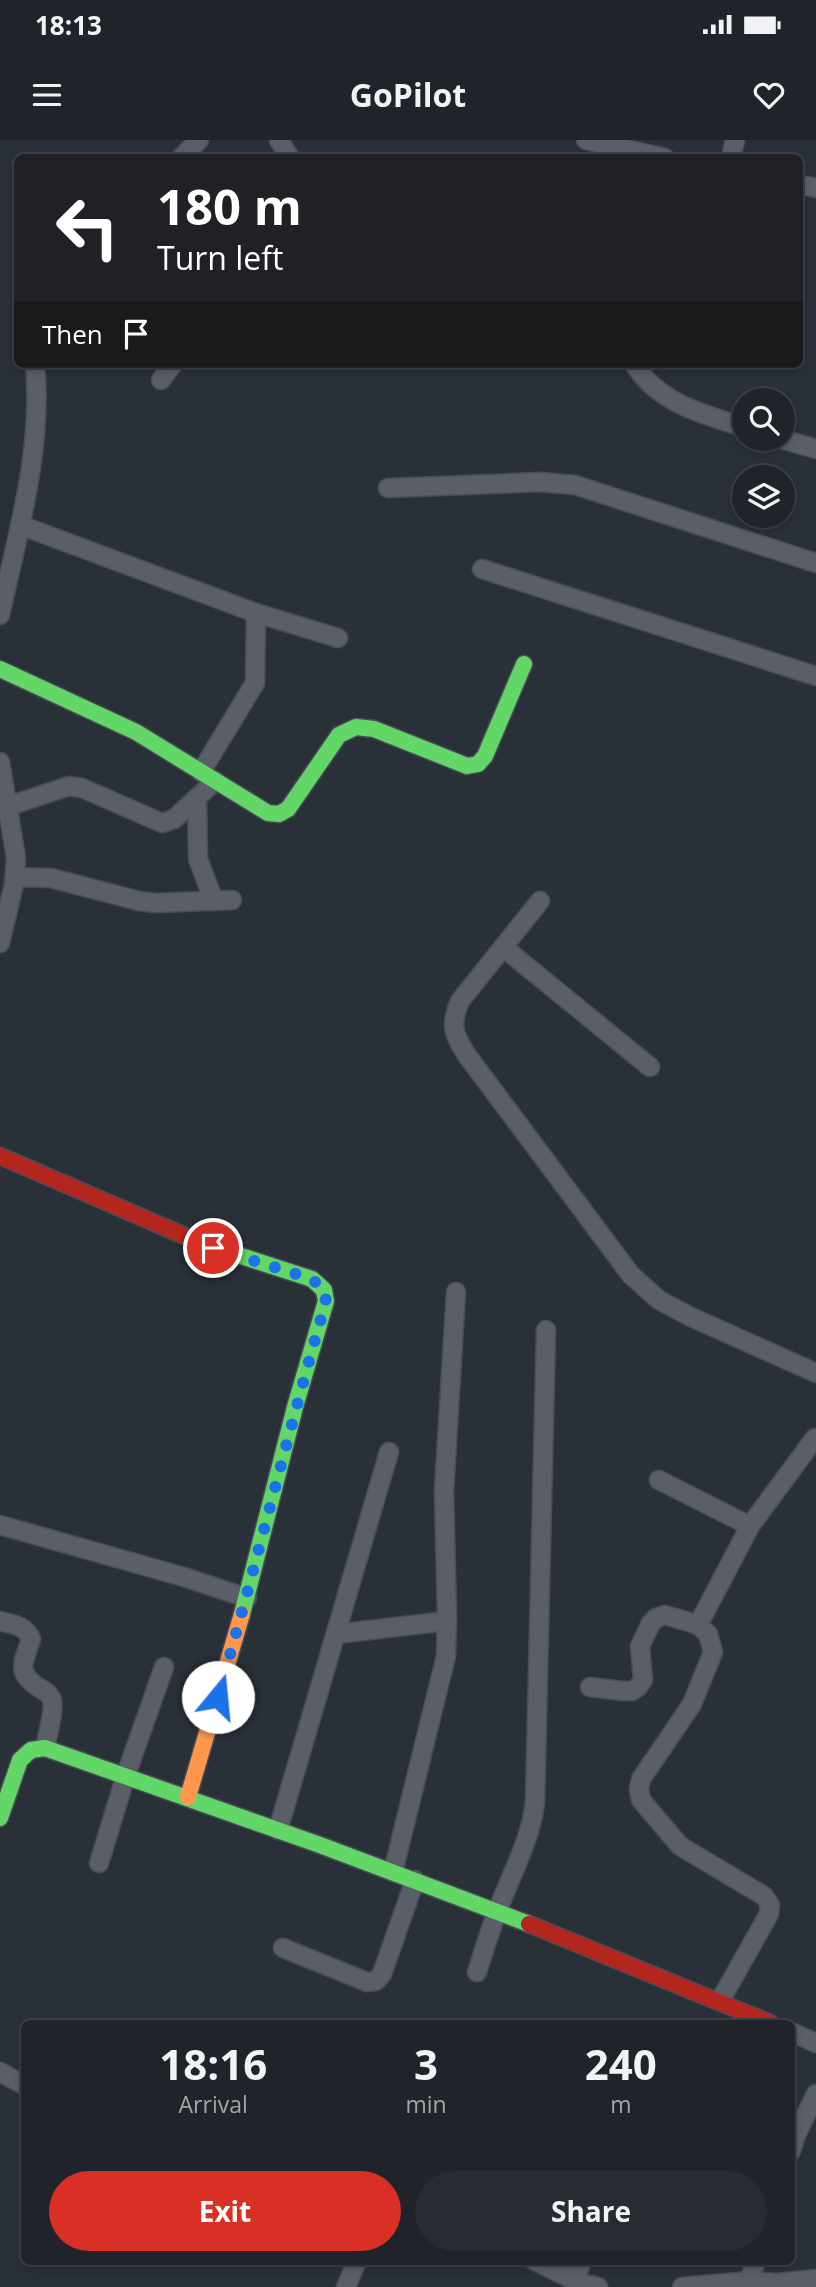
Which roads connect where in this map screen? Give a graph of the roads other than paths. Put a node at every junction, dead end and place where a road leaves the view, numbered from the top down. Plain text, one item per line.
1 (200, 140) edge
2 (588, 140) edge
3 (185, 154) edge
4 (648, 154) edge
5 (35, 368) edge
6 (170, 368) edge
7 (637, 368) edge
8 (161, 380) dead end
9 (732, 424) edge
10 (795, 443) edge
11 (816, 449) edge
12 (388, 488) dead end
13 (20, 525) junction
14 (816, 563) edge
15 (482, 569) dead end
16 (256, 613) junction
17 (0, 615) edge
18 (338, 638) dead end
19 (524, 664) dead end
20 (0, 669) edge
21 (816, 676) edge
22 (0, 764) edge
23 (208, 776) junction
24 (197, 798) junction
25 (9, 806) junction
26 (15, 877) junction
27 (540, 901) dead end
28 (0, 943) edge
29 (503, 947) junction
30 (650, 1067) dead end
31 (0, 1156) edge
32 (456, 1292) dead end
33 (546, 1330) dead end
34 (816, 1373) edge
35 (815, 1438) edge
36 (388, 1452) dead end
37 (659, 1480) dead end
38 (0, 1525) edge
39 (750, 1526) junction
40 (247, 1598) junction
41 (0, 1620) edge
42 (447, 1621) junction
43 (698, 1625) junction
44 (336, 1634) junction
45 (164, 1667) dead end
46 (590, 1686) dead end
47 (45, 1748) junction
48 (126, 1776) junction
49 (188, 1797) junction
50 (0, 1818) edge
51 (278, 1830) junction
52 (99, 1863) dead end
53 (393, 1872) junction
54 (415, 1880) junction
55 (497, 1911) junction
56 (283, 1948) dead end
57 (477, 1972) dead end
58 (720, 2001) junction
59 (763, 2020) edge
60 (795, 2034) edge
61 (816, 2043) edge
62 (0, 2072) edge
63 (21, 2083) edge
64 (816, 2094) edge
65 (795, 2138) edge
66 (355, 2265) edge
67 (543, 2265) edge
68 (580, 2265) edge
69 (755, 2265) edge
70 (574, 2281) junction
71 (749, 2281) junction
72 (812, 2282) edge
73 (346, 2287) edge
74 (598, 2287) edge
75 (682, 2287) edge

1 - 3 street
2 - 4 street
5 - 13 street
6 - 8 street
7 - 9 street
10 - 11 street
12 - 14 street
13 - 16 street
13 - 17 street
15 - 21 street
16 - 18 street
16 - 23 street
19 - 23 street
20 - 23 street
22 - 25 street
23 - 24 street
24 - 25 street
24 - 26 street
25 - 26 street
26 - 28 street
27 - 29 street
29 - 30 street
29 - 34 street
31 - 40 street
32 - 42 street
33 - 55 street
35 - 39 street
36 - 44 street
37 - 39 street
38 - 40 street
39 - 43 street
40 - 49 street
41 - 47 street
42 - 44 street
42 - 53 street
43 - 46 street
43 - 58 street
44 - 51 street
45 - 48 street
47 - 48 street
47 - 50 street
48 - 49 street
48 - 52 street
49 - 51 street
51 - 53 street
53 - 54 street
54 - 55 street
54 - 56 street
55 - 57 street
55 - 58 street
58 - 59 street
60 - 61 street
62 - 63 street
64 - 65 street
66 - 73 street
67 - 70 street
68 - 70 street
69 - 71 street
70 - 74 street
71 - 72 street
71 - 75 street

